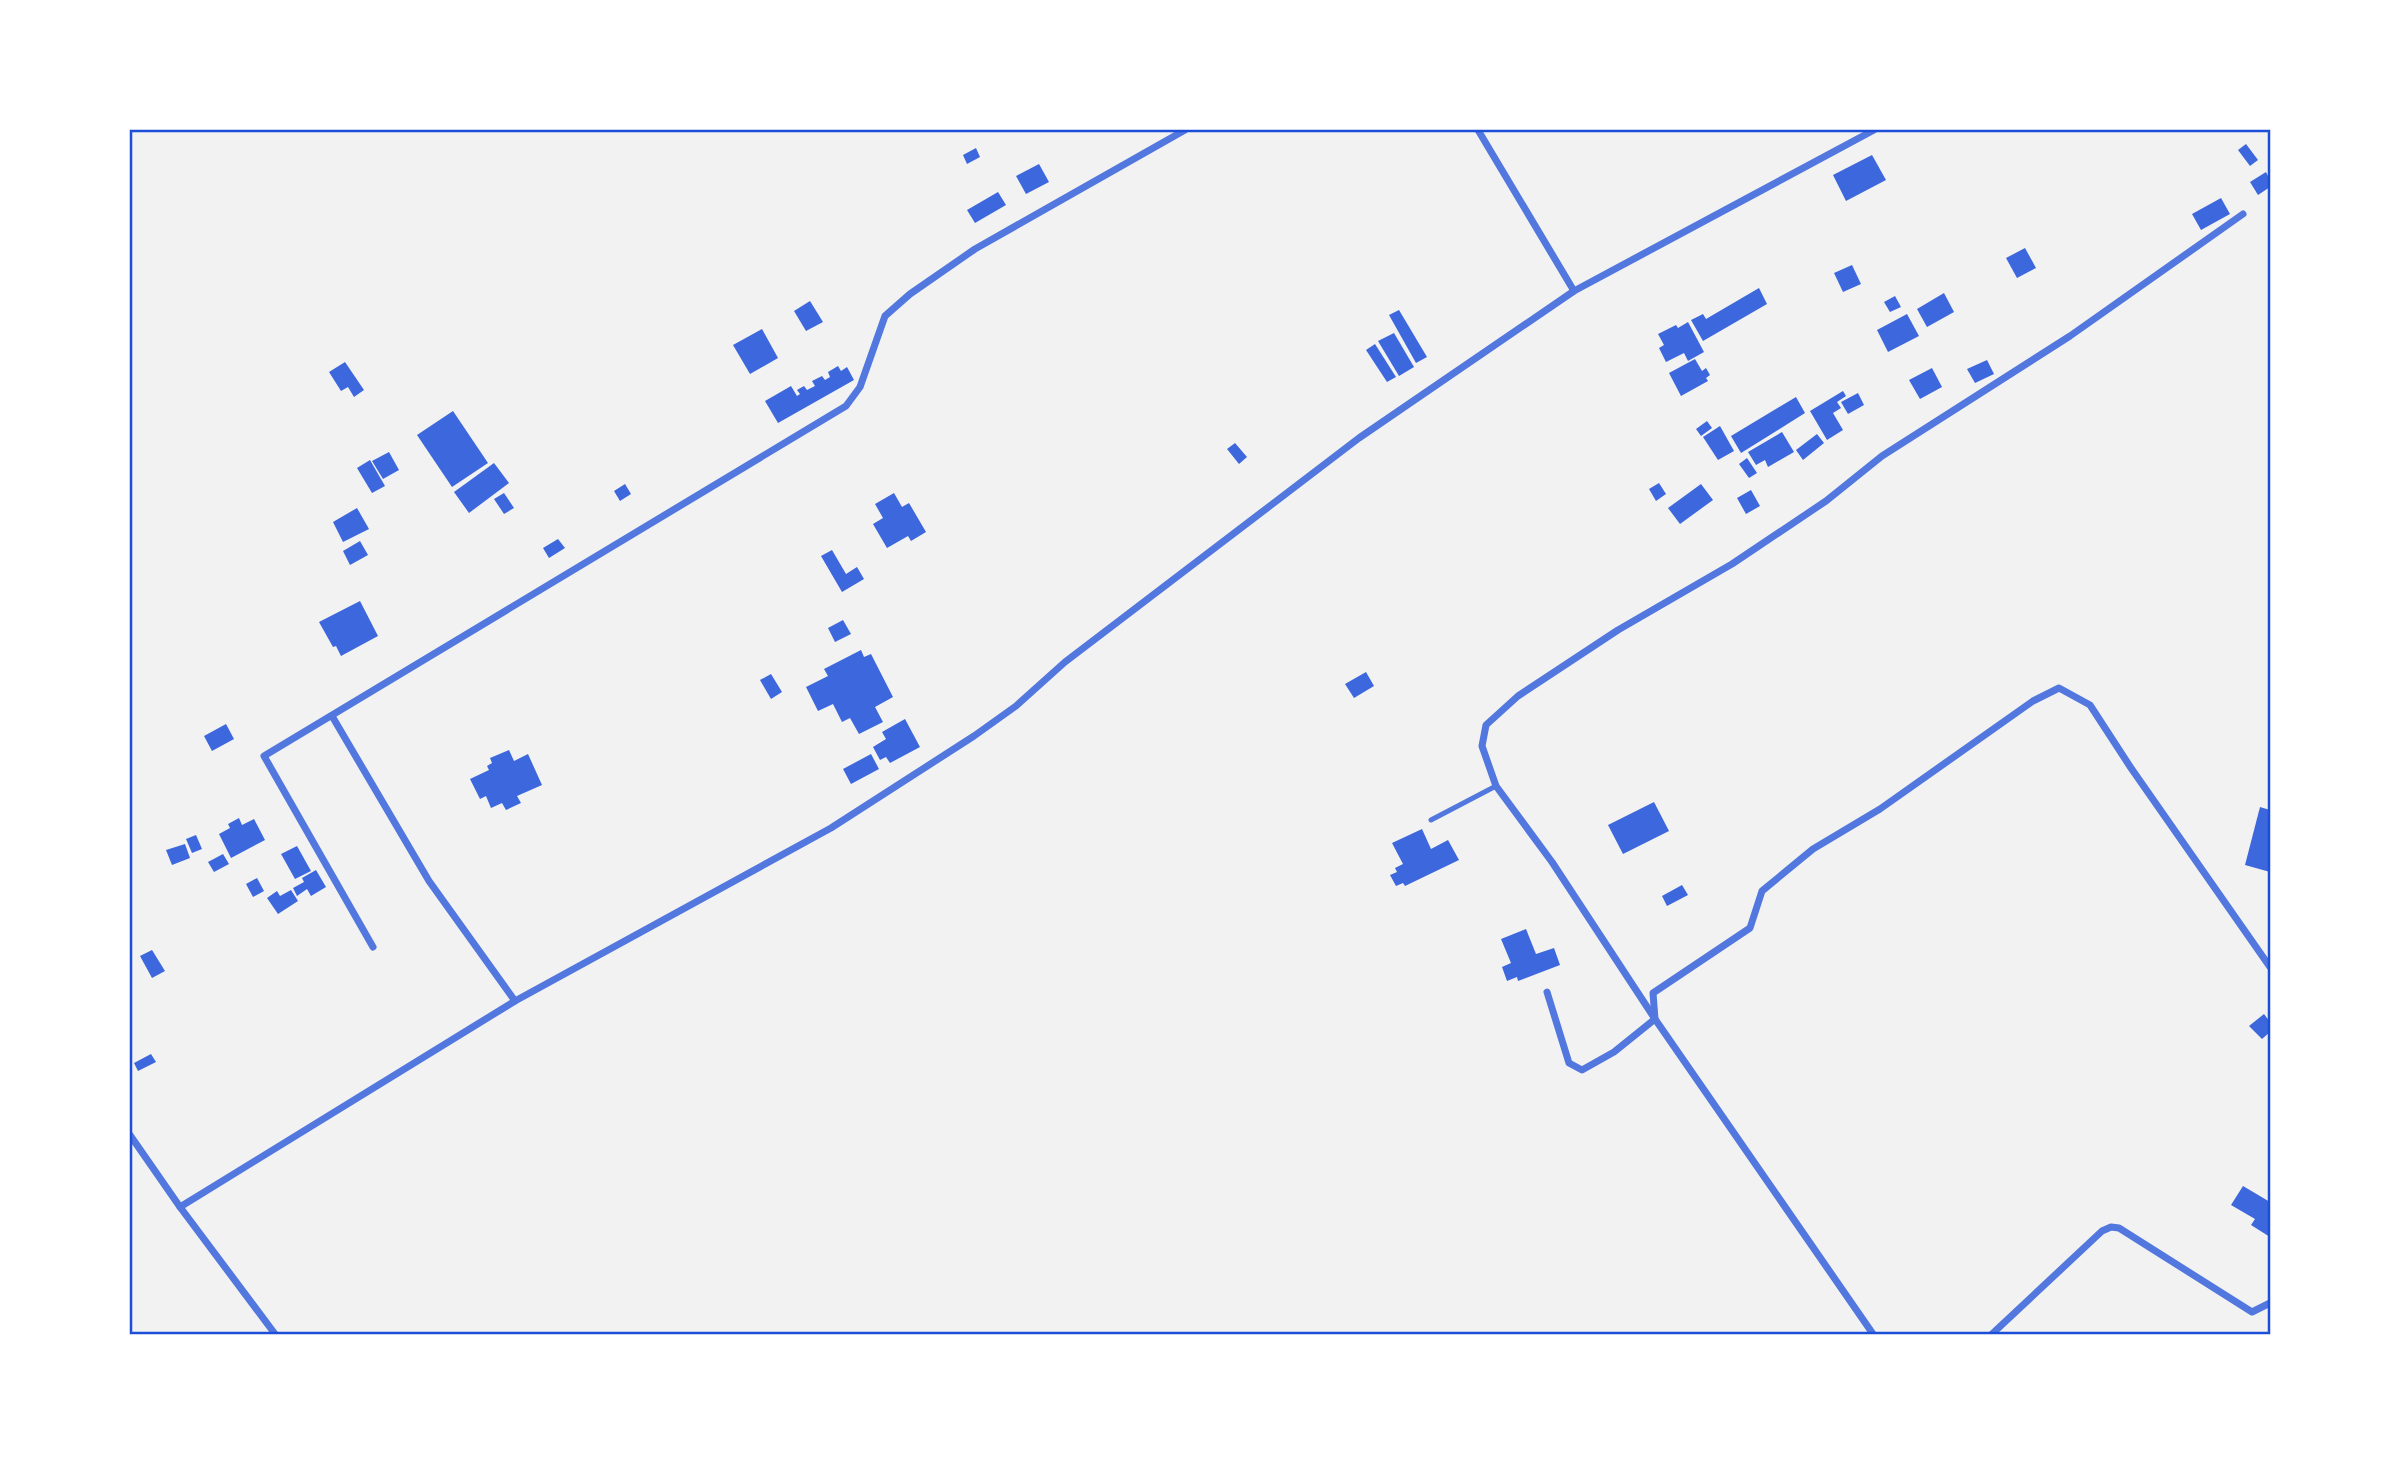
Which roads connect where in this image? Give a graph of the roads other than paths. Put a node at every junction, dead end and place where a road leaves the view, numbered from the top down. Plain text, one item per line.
1 (1185, 130) edge
2 (1478, 130) edge
3 (1874, 130) edge
4 (2243, 214) dead end
5 (1574, 291) junction
6 (332, 716) junction
7 (1496, 786) junction
8 (1432, 820) dead end
9 (373, 947) dead end
10 (2270, 967) edge
11 (1547, 992) dead end
12 (514, 1001) junction
13 (1655, 1019) junction
14 (130, 1135) edge
15 (180, 1208) junction
16 (2270, 1303) edge
17 (275, 1335) edge
18 (1873, 1335) edge
19 (1992, 1335) edge

1 - 6 street
2 - 5 street
3 - 5 street
4 - 7 street
5 - 12 street
6 - 9 street
6 - 12 street
7 - 8 lane
7 - 13 street
10 - 13 street
11 - 13 street
12 - 15 street
13 - 18 street
14 - 15 street
15 - 17 street
16 - 19 street

